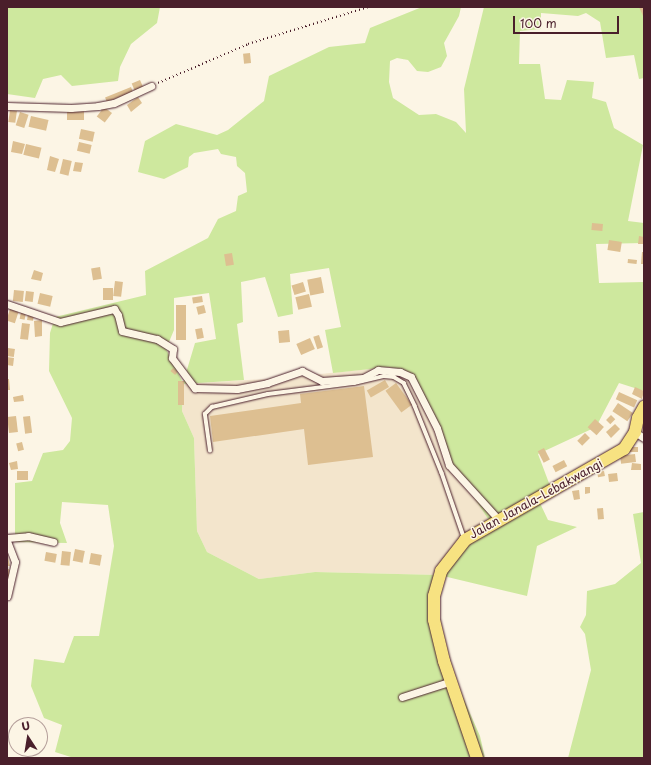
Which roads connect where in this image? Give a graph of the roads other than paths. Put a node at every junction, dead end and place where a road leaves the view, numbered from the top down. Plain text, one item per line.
1 (151, 86) road end
2 (7, 106) edge
3 (7, 304) edge
4 (644, 407) edge
5 (639, 435) edge
6 (210, 451) dead end
7 (499, 520) junction
8 (7, 539) edge
9 (465, 540) junction
10 (54, 542) dead end
11 (7, 596) edge
12 (452, 681) junction
13 (402, 697) dead end
14 (478, 758) edge

1 - 2 street
3 - 7 street
4 - 5 main road, Jalan Janala–Lebakwangi
5 - 7 main road, Jalan Janala–Lebakwangi
6 - 9 lane
7 - 9 main road, Jalan Janala–Lebakwangi
8 - 10 street
8 - 11 street
9 - 12 main road, Jalan Janala–Lebakwangi
12 - 13 street
12 - 14 main road, Jalan Janala–Lebakwangi

